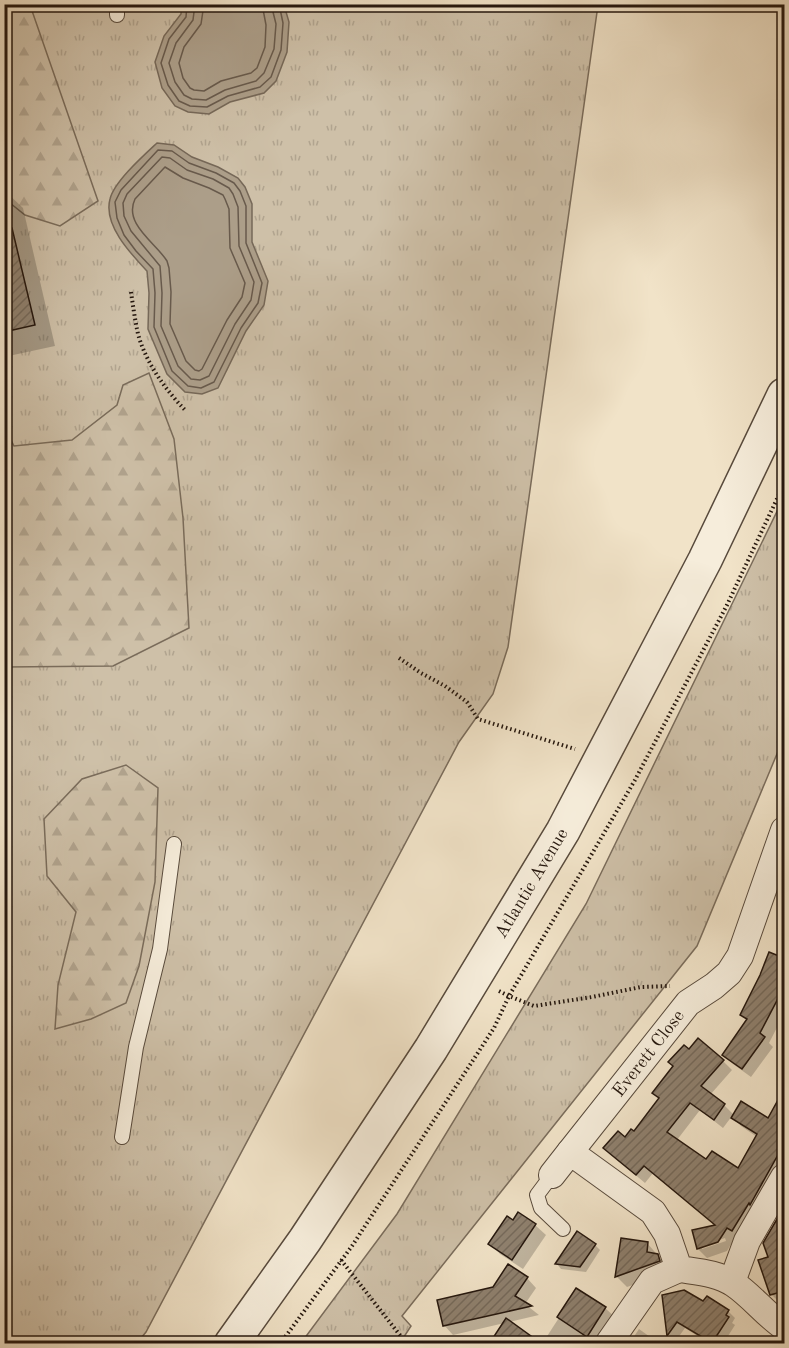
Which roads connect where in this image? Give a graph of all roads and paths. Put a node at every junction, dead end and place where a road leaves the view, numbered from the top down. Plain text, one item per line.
1 (131, 292) dead end
2 (784, 395) edge
3 (185, 410) dead end
4 (784, 484) edge
5 (399, 658) dead end
6 (602, 756) junction
7 (784, 830) edge
8 (174, 844) dead end
9 (701, 994) junction
10 (509, 996) junction
11 (122, 1137) dead end
12 (570, 1152) junction
13 (552, 1175) joint
14 (784, 1177) edge
15 (563, 1229) dead end
16 (341, 1260) junction
17 (679, 1269) junction
18 (732, 1282) junction
19 (784, 1327) edge
20 (403, 1339) dead end
21 (231, 1344) edge
22 (280, 1344) edge
23 (608, 1344) edge

1 - 3 path
2 - 6 street, Atlantic Avenue
4 - 10 path
5 - 6 path
6 - 21 street, Atlantic Avenue
7 - 9 street, Everett Close
8 - 11 lane
9 - 10 path
9 - 12 street, Everett Close
10 - 16 path
12 - 13 street, Everett Close
12 - 17 street
13 - 15 lane
14 - 18 street
16 - 20 path
16 - 22 path
17 - 18 street
17 - 23 street
18 - 19 street

